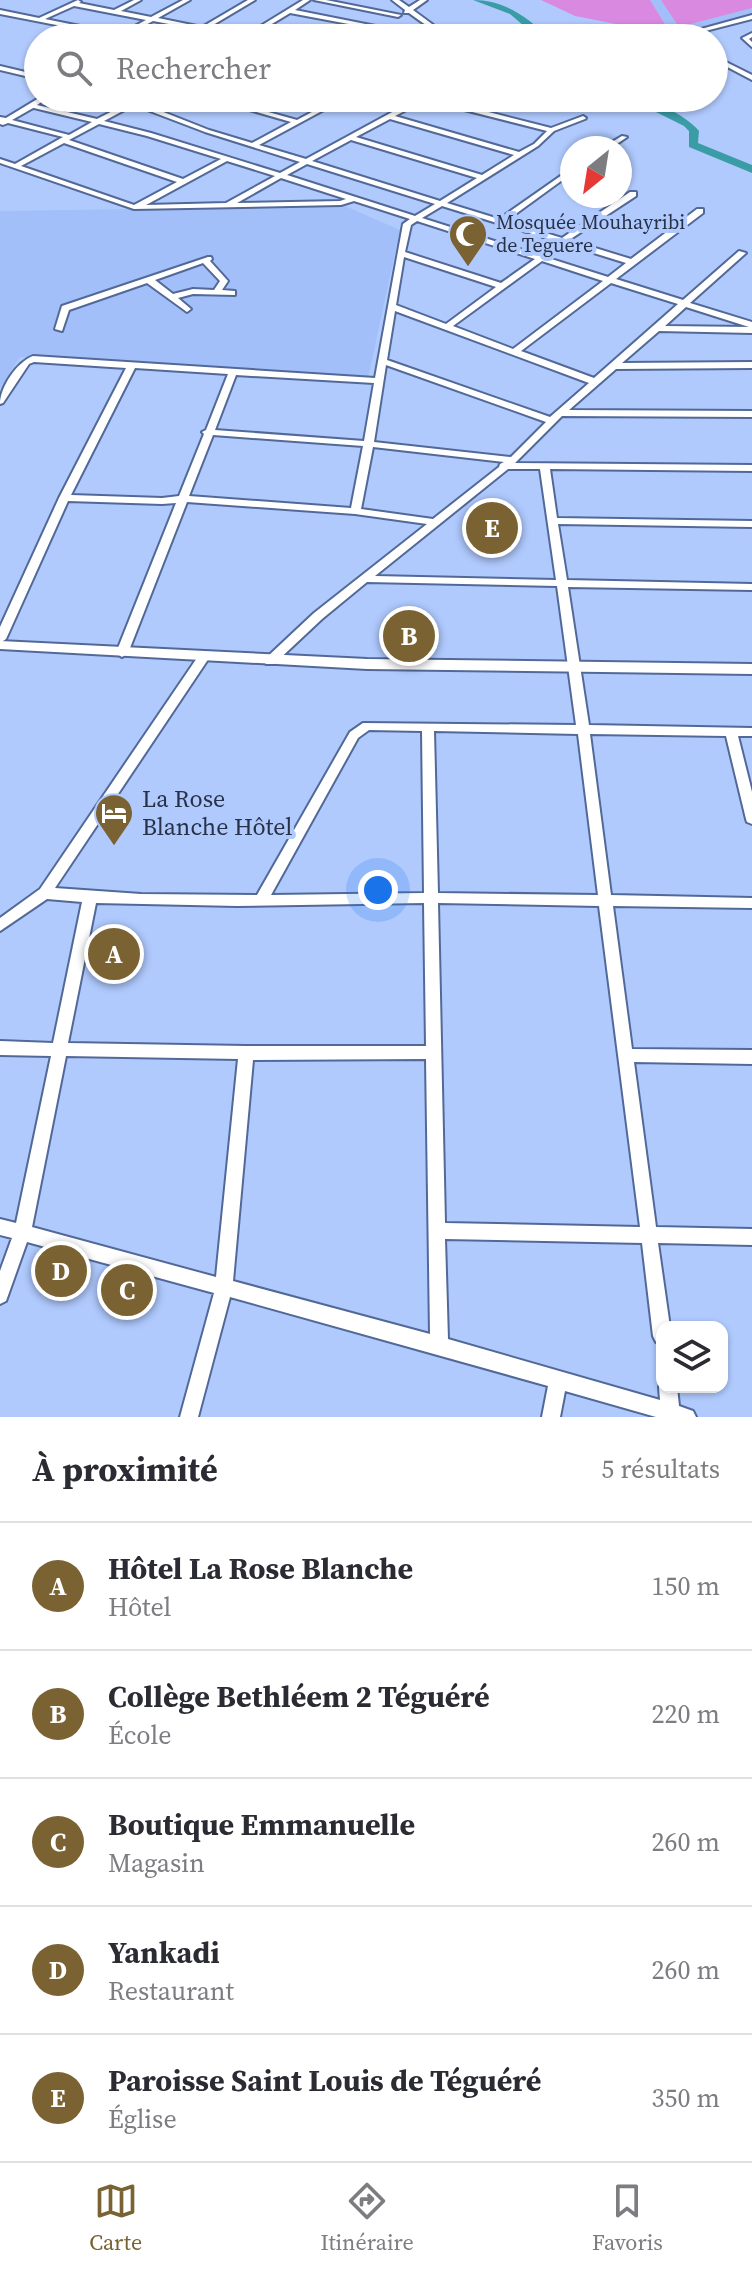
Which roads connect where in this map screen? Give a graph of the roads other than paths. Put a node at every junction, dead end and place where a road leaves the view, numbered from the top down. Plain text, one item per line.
1 (82, 0) edge
2 (138, 0) edge
3 (187, 0) edge
4 (252, 0) edge
5 (307, 0) edge
6 (317, 0) edge
7 (395, 0) edge
8 (424, 0) edge
9 (73, 4) junction
10 (410, 9) junction
11 (290, 11) junction
12 (0, 12) edge
13 (115, 12) junction
14 (398, 15) junction
15 (752, 17) edge
16 (41, 19) junction
17 (151, 19) junction
18 (65, 24) edge
19 (142, 24) edge
20 (176, 24) edge
21 (211, 24) edge
22 (269, 24) edge
23 (362, 24) edge
24 (384, 24) edge
25 (430, 24) edge
26 (725, 24) edge
27 (752, 35) edge
28 (752, 45) edge
29 (728, 65) edge
30 (0, 68) edge
31 (24, 74) edge
32 (752, 78) edge
33 (24, 111) edge
34 (58, 112) edge
35 (116, 112) edge
36 (159, 112) edge
37 (262, 112) edge
38 (317, 112) edge
39 (399, 112) edge
40 (480, 112) edge
41 (390, 117) junction
42 (583, 118) dead end
43 (2, 122) edge
44 (98, 122) junction
45 (298, 122) junction
46 (552, 130) junction
47 (351, 138) junction
48 (67, 139) junction
49 (253, 145) junction
50 (517, 154) junction
51 (228, 158) junction
52 (0, 161) edge
53 (306, 162) junction
54 (16, 166) junction
55 (281, 175) junction
56 (482, 177) junction
57 (560, 179) edge
58 (185, 182) junction
59 (633, 194) dead end
60 (354, 199) junction
61 (440, 204) junction
62 (226, 205) junction
63 (134, 207) junction
64 (700, 211) dead end
65 (417, 218) junction
66 (500, 222) junction
67 (563, 241) junction
68 (401, 253) junction
69 (742, 253) dead end
70 (540, 259) junction
71 (631, 262) junction
72 (148, 279) junction
73 (607, 281) junction
74 (501, 286) junction
75 (216, 292) junction
76 (232, 293) dead end
77 (173, 297) junction
78 (684, 305) junction
79 (393, 307) junction
80 (187, 309) dead end
81 (447, 327) junction
82 (657, 328) junction
83 (752, 328) edge
84 (59, 329) dead end
85 (516, 351) junction
86 (382, 361) junction
87 (752, 365) edge
88 (615, 366) junction
89 (131, 367) junction
90 (233, 372) junction
91 (378, 381) junction
92 (595, 382) junction
93 (0, 401) edge
94 (752, 414) edge
95 (556, 417) junction
96 (207, 432) junction
97 (370, 444) junction
98 (508, 463) junction
99 (544, 465) junction
100 (752, 468) edge
101 (64, 498) junction
102 (182, 499) junction
103 (355, 511) junction
104 (552, 521) junction
105 (435, 522) junction
106 (752, 524) edge
107 (366, 579) junction
108 (561, 585) junction
109 (752, 587) edge
110 (0, 639) edge
111 (0, 645) edge
112 (122, 653) junction
113 (203, 658) junction
114 (270, 661) junction
115 (575, 667) junction
116 (752, 669) edge
117 (428, 727) junction
118 (583, 729) junction
119 (731, 731) junction
120 (752, 732) edge
121 (752, 819) edge
122 (45, 893) junction
123 (90, 898) junction
124 (432, 898) junction
125 (261, 900) junction
126 (606, 901) junction
127 (752, 903) edge
128 (0, 925) edge
129 (0, 1048) edge
130 (61, 1050) junction
131 (435, 1052) junction
132 (246, 1053) junction
133 (626, 1055) junction
134 (752, 1057) edge
135 (0, 1227) edge
136 (438, 1231) junction
137 (22, 1234) junction
138 (650, 1235) junction
139 (752, 1237) edge
140 (224, 1287) junction
141 (0, 1295) edge
142 (660, 1321) edge
143 (439, 1345) junction
144 (558, 1379) junction
145 (670, 1393) edge
146 (679, 1415) edge
147 (189, 1417) edge
148 (551, 1417) edge

1 - 9 street
2 - 13 street
3 - 17 street
4 - 21 street
5 - 11 street
6 - 14 street
7 - 10 street
8 - 10 street
9 - 13 street
9 - 16 street
10 - 14 street
10 - 25 street
11 - 22 street
11 - 23 street
12 - 16 street
13 - 17 street
14 - 24 street
15 - 26 street
16 - 18 street
17 - 19 street
17 - 20 street
27 - 28 street
29 - 32 street
30 - 31 street
33 - 43 street
34 - 44 street
35 - 44 street
36 - 49 street
37 - 45 street
38 - 45 street
39 - 41 street
40 - 46 street
41 - 47 street
41 - 50 street
42 - 46 street
43 - 48 street
44 - 48 street
44 - 51 street
45 - 49 street
46 - 50 street
47 - 53 street
47 - 56 street
48 - 54 street
48 - 58 street
49 - 53 street
50 - 56 street
51 - 55 street
51 - 58 street
52 - 54 street
53 - 55 street
53 - 61 street
54 - 63 street
55 - 60 street
55 - 62 street
56 - 61 street
57 - 66 street
58 - 63 street
59 - 67 street
60 - 62 street
60 - 65 street
61 - 65 street
61 - 66 street
62 - 63 street
64 - 71 street
65 - 68 street
65 - 70 street
66 - 67 street
67 - 71 street
68 - 74 street
68 - 79 street
69 - 78 street
70 - 73 street
70 - 74 street
71 - 73 street
72 - 75 street
72 - 77 street
72 - 84 street
73 - 78 street
73 - 85 street
74 - 81 street
75 - 76 street
75 - 77 street
77 - 80 street
78 - 82 street
78 - 83 street
79 - 81 street
79 - 86 street
81 - 85 street
82 - 83 street
82 - 88 street
85 - 92 street
86 - 91 street
86 - 95 street
87 - 88 street
88 - 92 street
89 - 90 street
89 - 93 street
89 - 101 street
90 - 91 street
90 - 96 street
91 - 97 street
92 - 95 street
94 - 95 street
95 - 98 street
96 - 97 street
96 - 102 street
97 - 98 street
97 - 103 street
98 - 99 street
98 - 105 street
99 - 100 street
99 - 104 street
101 - 102 street
101 - 110 street
102 - 103 street
102 - 112 street
103 - 105 street
104 - 106 street
104 - 108 street
105 - 107 street
107 - 108 street
107 - 114 street
108 - 109 street
108 - 115 street
111 - 112 street
112 - 113 street
113 - 114 street
113 - 122 street
114 - 115 street
115 - 116 street
115 - 118 street
117 - 118 street
117 - 124 street
117 - 125 street
118 - 119 street
118 - 126 street
119 - 120 street
119 - 121 street
122 - 123 street
122 - 128 street
123 - 125 street
123 - 130 street
124 - 125 street
124 - 126 street
124 - 131 street
126 - 127 street
126 - 133 street
129 - 130 street
130 - 132 street
130 - 137 street
131 - 132 street
131 - 136 street
132 - 140 street
133 - 134 street
133 - 138 street
135 - 137 street
136 - 138 street
136 - 143 street
137 - 140 street
137 - 141 street
138 - 139 street
138 - 142 street
140 - 143 street
140 - 147 street
143 - 144 street
144 - 146 street
144 - 148 street
145 - 146 street

